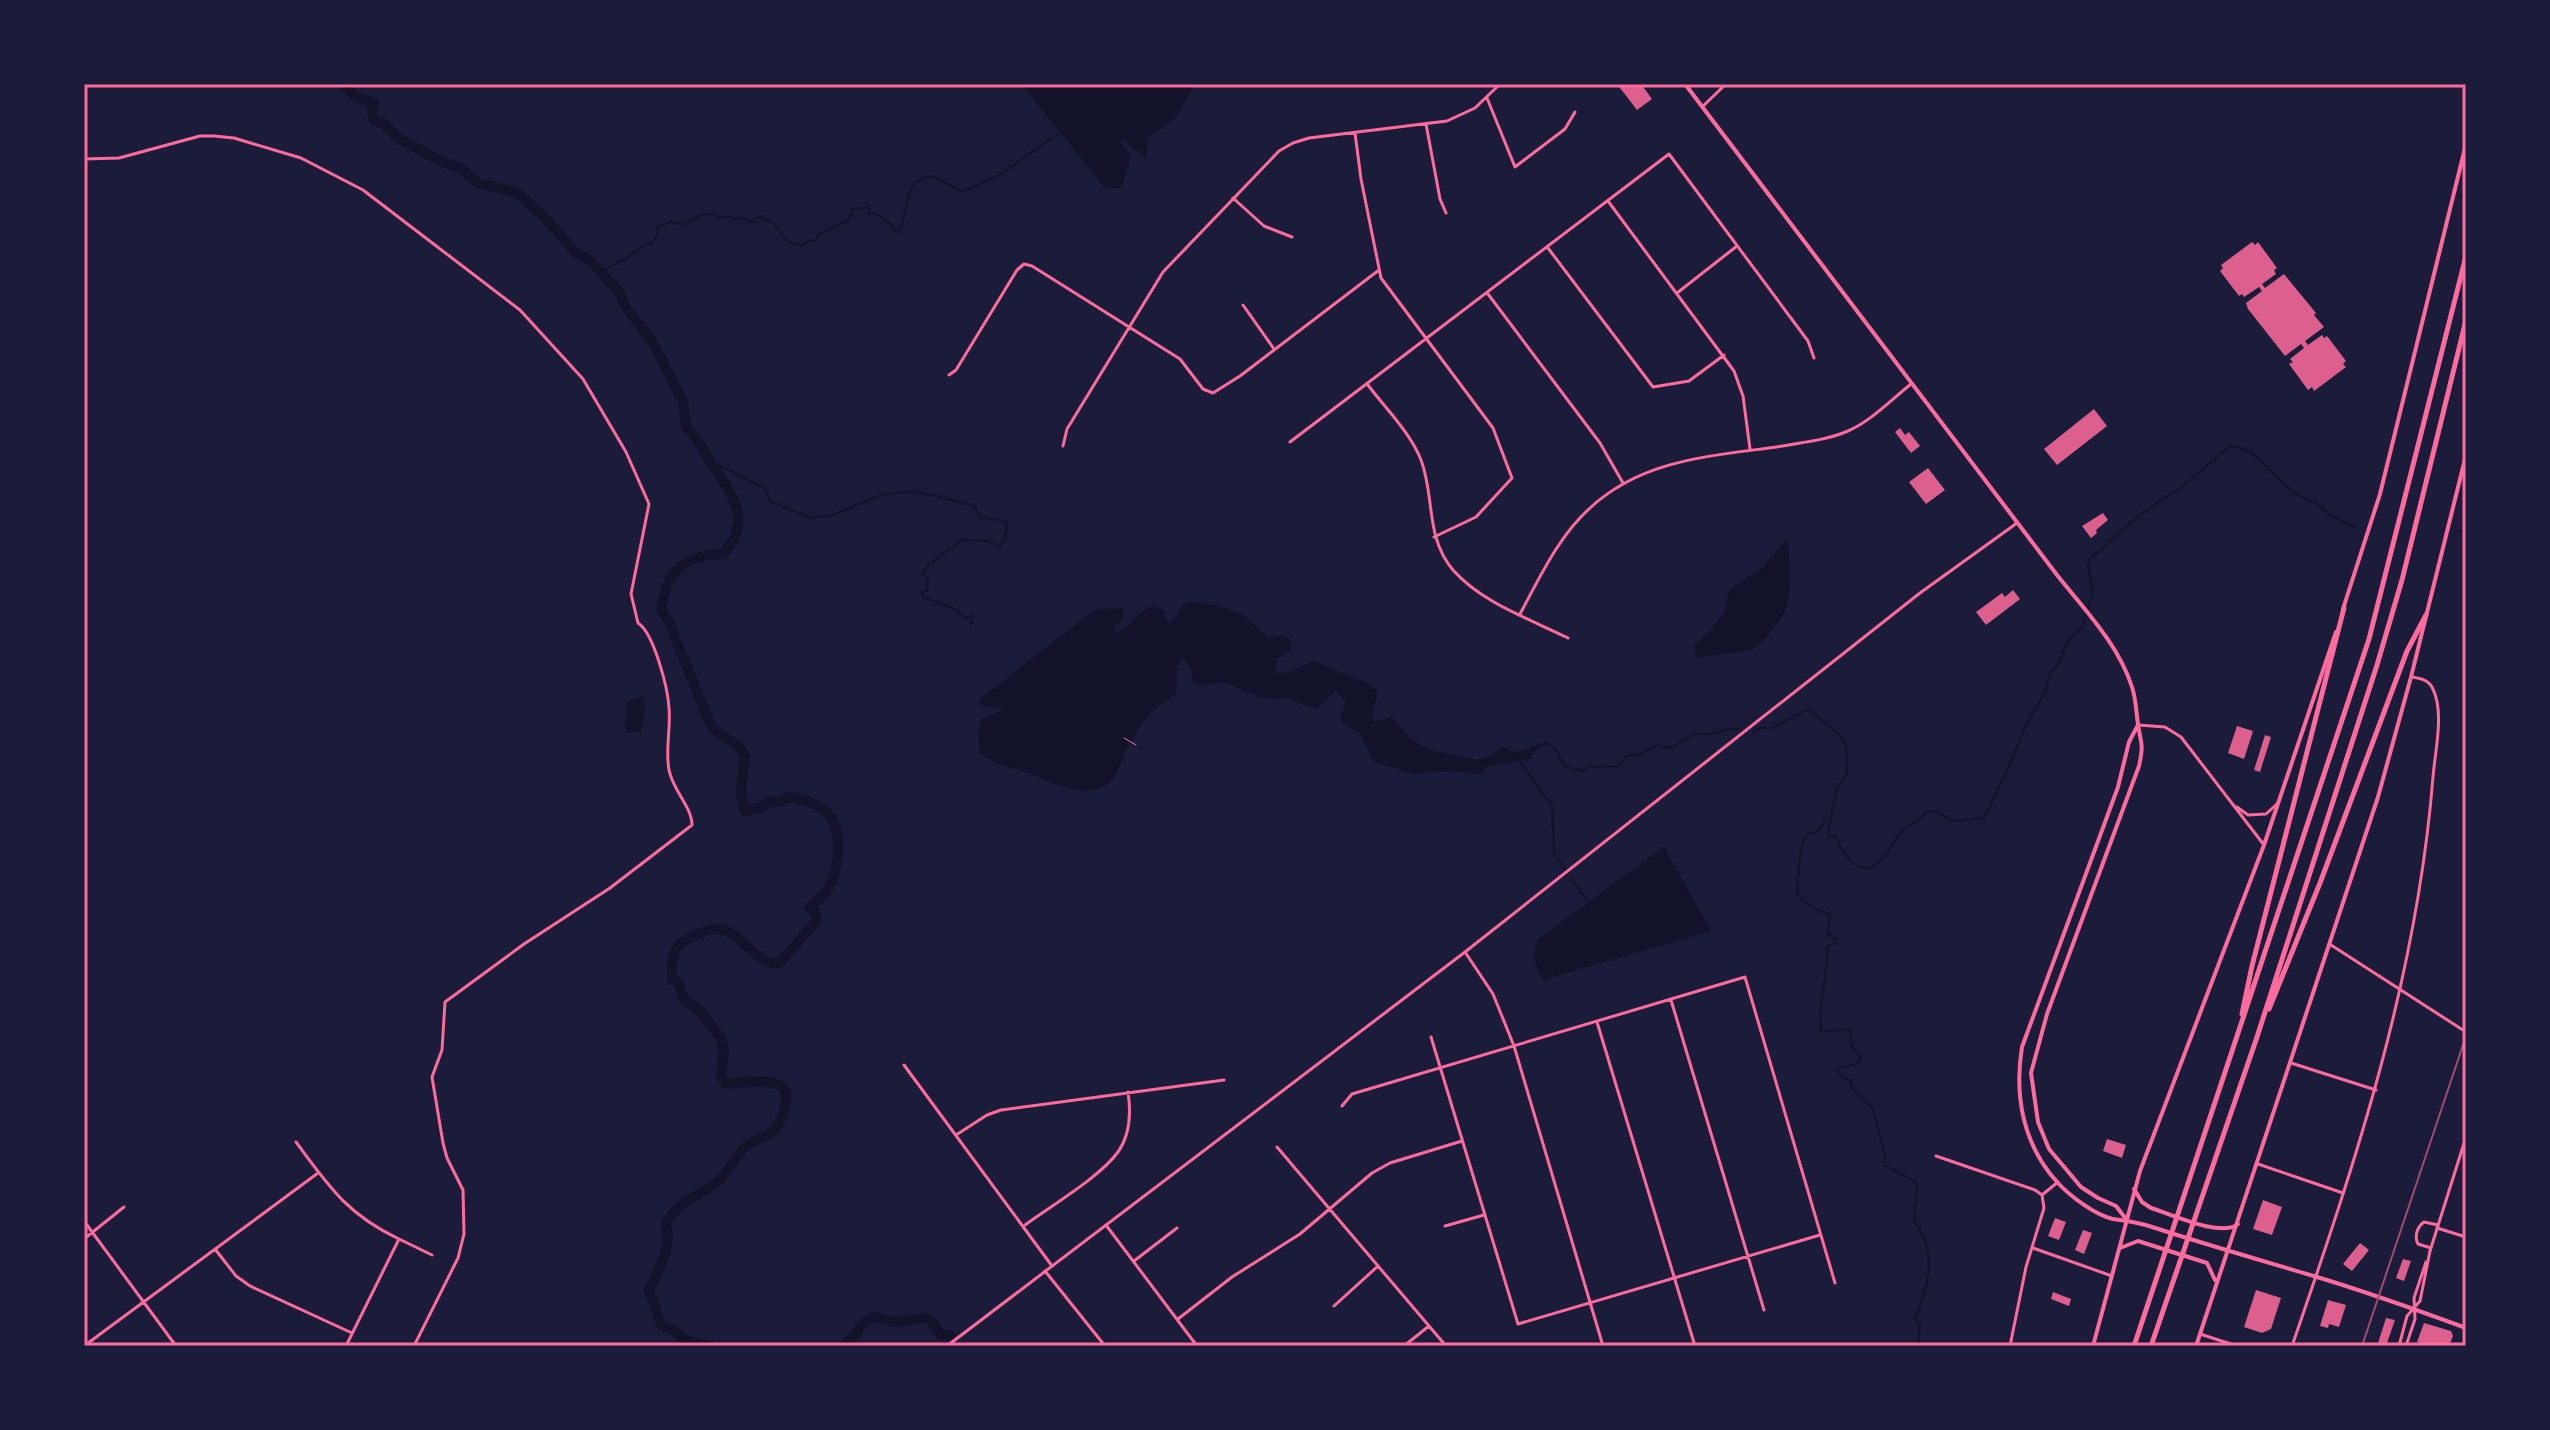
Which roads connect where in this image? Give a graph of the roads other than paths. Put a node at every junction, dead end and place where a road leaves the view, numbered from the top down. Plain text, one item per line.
1 (1500, 84) edge
2 (1685, 84) edge
3 (1726, 84) edge
4 (1487, 98) junction
5 (1702, 107) junction
6 (1575, 112) dead end
7 (1426, 124) junction
8 (1355, 133) junction
9 (2466, 144) edge
10 (84, 159) edge
11 (1233, 198) junction
12 (1608, 201) junction
13 (1446, 213) dead end
14 (1292, 237) dead end
15 (1737, 246) junction
16 (1548, 248) junction
17 (2466, 256) edge
18 (1379, 270) junction
19 (1488, 293) junction
20 (1677, 293) junction
21 (1243, 305) dead end
22 (2466, 320) edge
23 (1129, 327) junction
24 (1426, 339) junction
25 (1274, 349) junction
26 (1724, 355) junction
27 (1814, 358) dead end
28 (949, 375) dead end
29 (1912, 383) junction
30 (1367, 384) junction
31 (1290, 442) dead end
32 (1063, 446) dead end
33 (1750, 450) junction
34 (2466, 455) edge
35 (1623, 483) junction
36 (2017, 523) junction
37 (1434, 537) junction
38 (2344, 608) junction
39 (1520, 614) junction
40 (2426, 615) junction
41 (1568, 638) dead end
42 (2411, 677) junction
43 (2138, 725) junction
44 (2280, 801) junction
45 (2233, 805) junction
46 (2264, 845) junction
47 (2068, 920) junction
48 (2081, 925) junction
49 (2331, 945) junction
50 (1465, 952) junction
51 (2401, 991) junction
52 (1671, 1000) junction
53 (1597, 1022) junction
54 (2465, 1032) edge
55 (2238, 1036) junction
56 (1431, 1037) dead end
57 (2256, 1040) junction
58 (1514, 1046) junction
59 (2291, 1063) junction
60 (904, 1065) dead end
61 (1439, 1068) junction
62 (1224, 1080) dead end
63 (2376, 1090) junction
64 (1128, 1092) junction
65 (1342, 1106) dead end
66 (956, 1135) junction
67 (1462, 1141) junction
68 (2466, 1141) edge
69 (296, 1142) dead end
70 (1277, 1147) dead end
71 (1936, 1156) dead end
72 (2258, 1164) junction
73 (318, 1173) junction
74 (2058, 1182) junction
75 (2134, 1189) junction
76 (2343, 1193) junction
77 (2042, 1195) junction
78 (124, 1207) dead end
79 (1330, 1209) junction
80 (1484, 1215) junction
81 (2126, 1219) junction
82 (84, 1221) edge
83 (2239, 1223) junction
84 (1106, 1225) junction
85 (1024, 1226) junction
86 (1445, 1226) dead end
87 (2438, 1226) junction
88 (1177, 1228) dead end
89 (93, 1233) junction
90 (1820, 1235) junction
91 (2466, 1237) edge
92 (84, 1239) edge
93 (399, 1239) junction
94 (2031, 1247) junction
95 (2119, 1248) junction
96 (215, 1249) junction
97 (2431, 1250) junction
98 (2228, 1252) junction
99 (432, 1255) dead end
100 (1748, 1256) junction
101 (1134, 1261) junction
102 (1052, 1266) junction
103 (1378, 1266) junction
104 (1045, 1271) junction
105 (2112, 1276) junction
106 (2316, 1277) junction
107 (1675, 1279) junction
108 (2216, 1282) junction
109 (1835, 1283) dead end
110 (143, 1302) junction
111 (1591, 1304) junction
112 (1334, 1306) dead end
113 (1764, 1310) dead end
114 (2414, 1310) junction
115 (1178, 1319) junction
116 (1429, 1326) junction
117 (2466, 1328) edge
118 (352, 1333) junction
119 (2200, 1334) junction
120 (84, 1346) edge
121 (176, 1346) edge
122 (346, 1346) edge
123 (414, 1346) edge
124 (947, 1346) edge
125 (1105, 1346) edge
126 (1197, 1346) edge
127 (1404, 1346) edge
128 (1446, 1346) edge
129 (1603, 1346) edge
130 (1695, 1346) edge
131 (2010, 1346) edge
132 (2093, 1346) edge
133 (2134, 1346) edge
134 (2151, 1346) edge
135 (2196, 1346) edge
136 (2237, 1346) edge
137 (2292, 1346) edge
138 (2399, 1346) edge
139 (2406, 1346) edge

1 - 4 street
2 - 5 main road
3 - 5 street
4 - 6 street
4 - 7 street
5 - 29 main road
7 - 8 street
7 - 13 street
8 - 11 street
8 - 18 street
9 - 38 main road
10 - 123 street
11 - 14 street
11 - 23 street
12 - 15 street
12 - 16 street
12 - 20 street
15 - 20 street
15 - 27 street
16 - 19 street
16 - 26 street
17 - 55 highway
18 - 24 street
18 - 25 street
19 - 24 street
19 - 35 street
20 - 26 street
21 - 25 street
22 - 57 highway
23 - 25 street
23 - 28 street
23 - 32 street
24 - 30 street
24 - 37 street
26 - 33 street
29 - 33 street
29 - 36 main road
30 - 31 street
30 - 37 street
33 - 35 street
34 - 40 main road
35 - 39 street
36 - 43 main road
36 - 50 street
37 - 39 street
38 - 44 main road
38 - 55 highway
39 - 41 street
40 - 42 main road
40 - 57 highway
42 - 49 main road
42 - 51 street
43 - 45 street
43 - 47 main road
43 - 48 main road
44 - 45 street
44 - 46 main road
45 - 46 street
46 - 75 main road
47 - 48 main road
47 - 74 main road
48 - 81 main road
49 - 51 street
49 - 59 main road
50 - 58 street
50 - 84 street
51 - 54 street
51 - 63 street
52 - 53 street
52 - 90 street
52 - 100 street
53 - 58 street
53 - 107 street
55 - 133 highway
56 - 61 street
57 - 134 highway
58 - 61 street
58 - 111 street
59 - 63 street
59 - 72 main road
60 - 66 street
61 - 65 street
61 - 67 street
62 - 64 street
63 - 76 street
64 - 66 street
64 - 85 street
66 - 85 street
67 - 79 street
67 - 80 street
68 - 87 street
69 - 73 street
70 - 79 street
71 - 77 street
72 - 76 street
72 - 83 main road
73 - 93 street
73 - 96 street
74 - 77 street
74 - 81 main road
75 - 81 main road
75 - 83 main road
76 - 106 street
77 - 94 street
78 - 89 street
79 - 103 street
79 - 115 street
80 - 86 street
80 - 111 street
81 - 95 main road
81 - 98 main road
82 - 89 street
83 - 98 main road
84 - 101 street
84 - 102 street
85 - 102 street
87 - 91 street
87 - 97 street
87 - 97 street
88 - 101 street
89 - 92 street
89 - 110 street
90 - 100 street
90 - 109 street
93 - 99 street
93 - 118 street
94 - 105 street
94 - 131 street
95 - 105 main road
95 - 108 main road
96 - 110 street
96 - 118 street
97 - 114 street
98 - 106 main road
98 - 108 main road
100 - 107 street
100 - 113 street
101 - 115 street
102 - 104 street
103 - 112 street
103 - 116 street
104 - 124 street
104 - 125 street
105 - 132 main road
106 - 114 main road
106 - 137 street
107 - 111 street
107 - 130 street
108 - 119 main road
110 - 120 street
110 - 121 street
111 - 129 street
114 - 117 main road
114 - 138 street
114 - 139 street
115 - 126 street
116 - 127 street
116 - 128 street
118 - 122 street
119 - 135 main road
119 - 136 street

